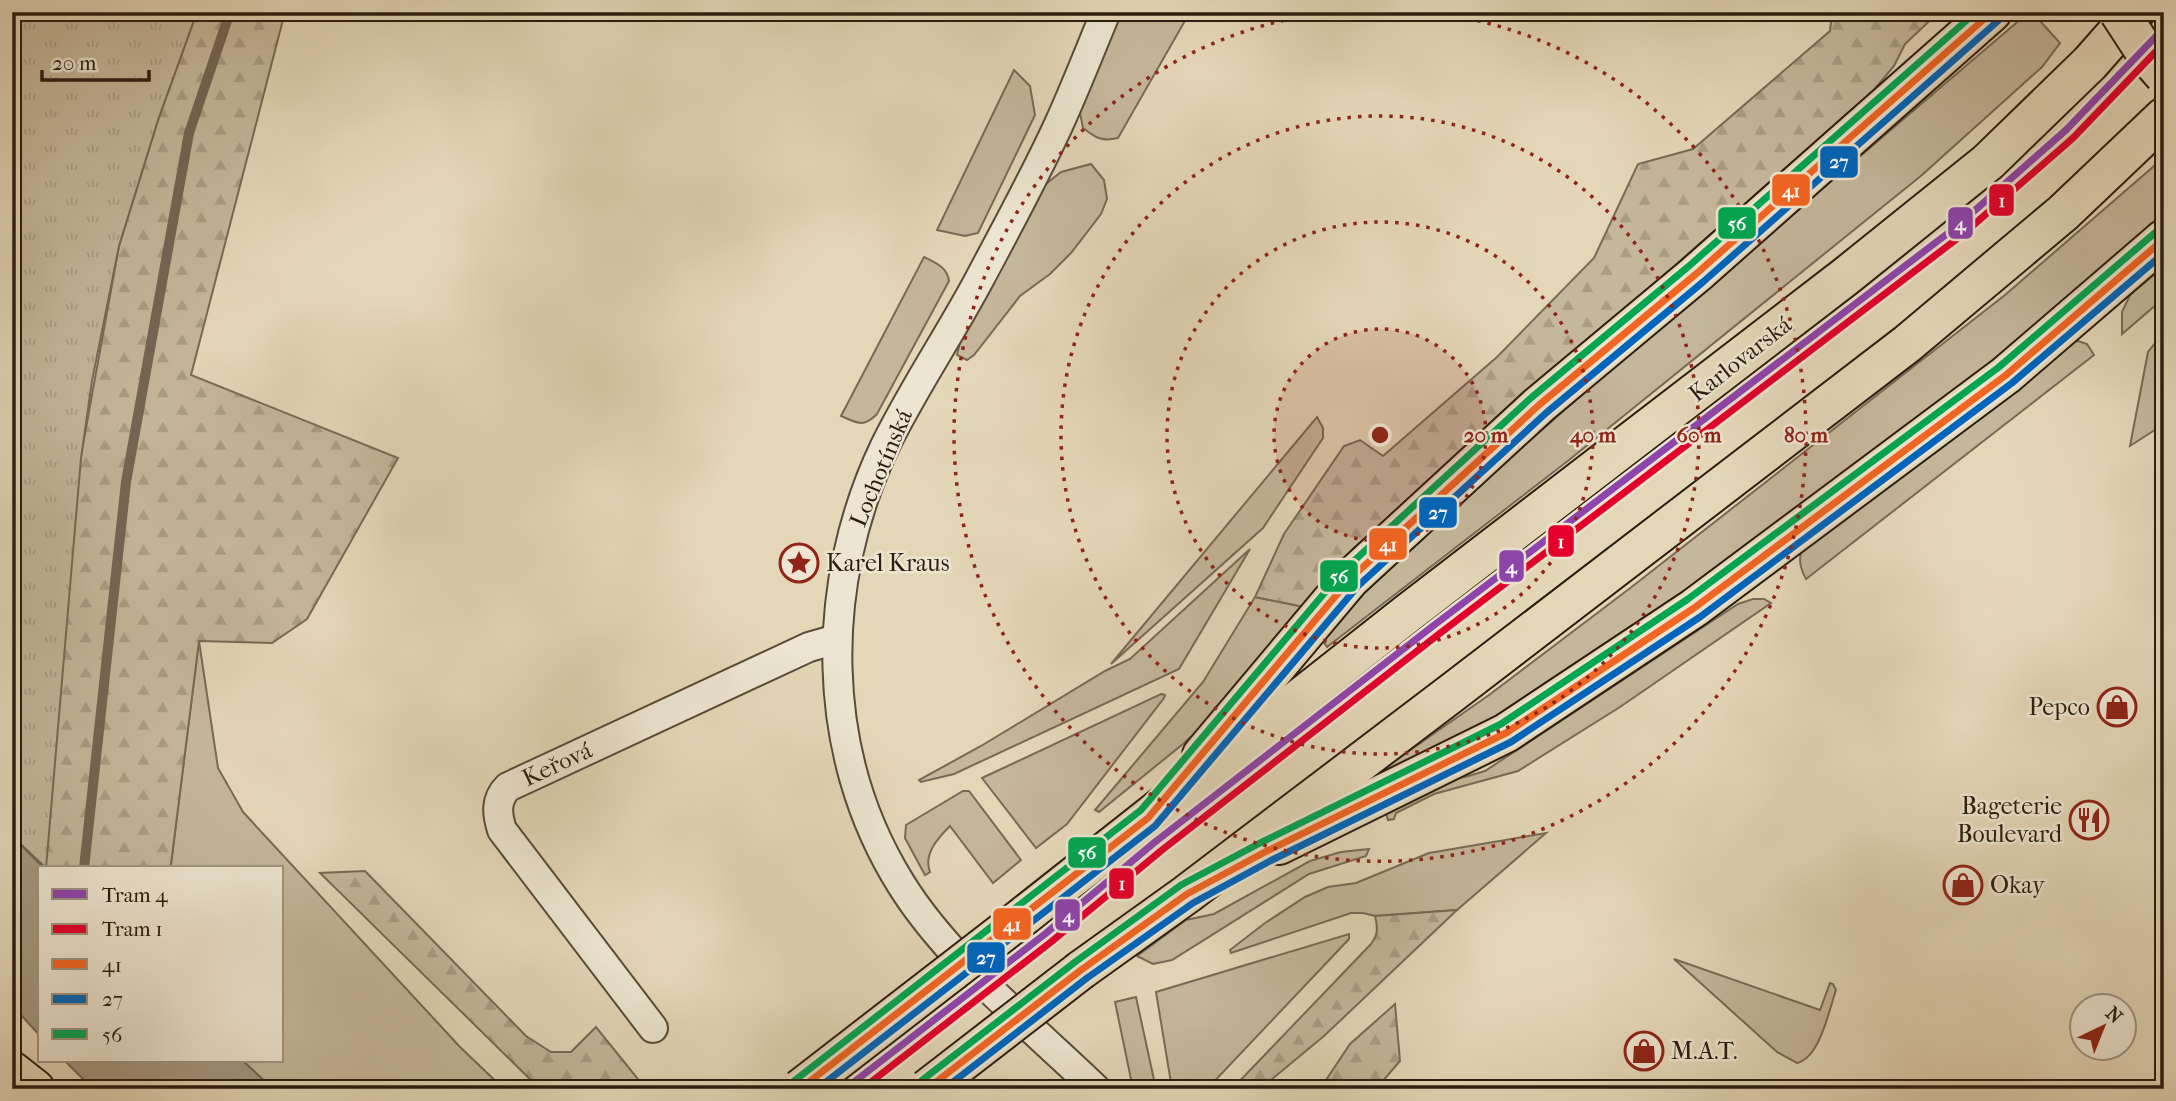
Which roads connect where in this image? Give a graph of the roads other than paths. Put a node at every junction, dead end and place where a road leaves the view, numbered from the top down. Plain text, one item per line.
1 (1106, 12) edge
2 (1992, 12) edge
3 (2119, 12) edge
4 (2135, 12) edge
5 (2164, 75) edge
6 (2164, 117) edge
7 (2164, 239) edge
8 (837, 639) junction
9 (1148, 818) junction
10 (1187, 894) junction
11 (653, 1028) dead end
12 (12, 1071) edge
13 (35, 1089) edge
14 (800, 1089) edge
15 (928, 1089) edge
16 (1096, 1089) edge

1 - 8 street, Lochotínská
2 - 9 main road
3 - 5 main road, bridge
4 - 9 main road, Karlovarská
6 - 10 main road
7 - 10 main road
8 - 11 street, Keřová
8 - 16 street, Lochotínská
9 - 14 main road, Karlovarská, bridge
10 - 15 main road, bridge
12 - 13 main road

